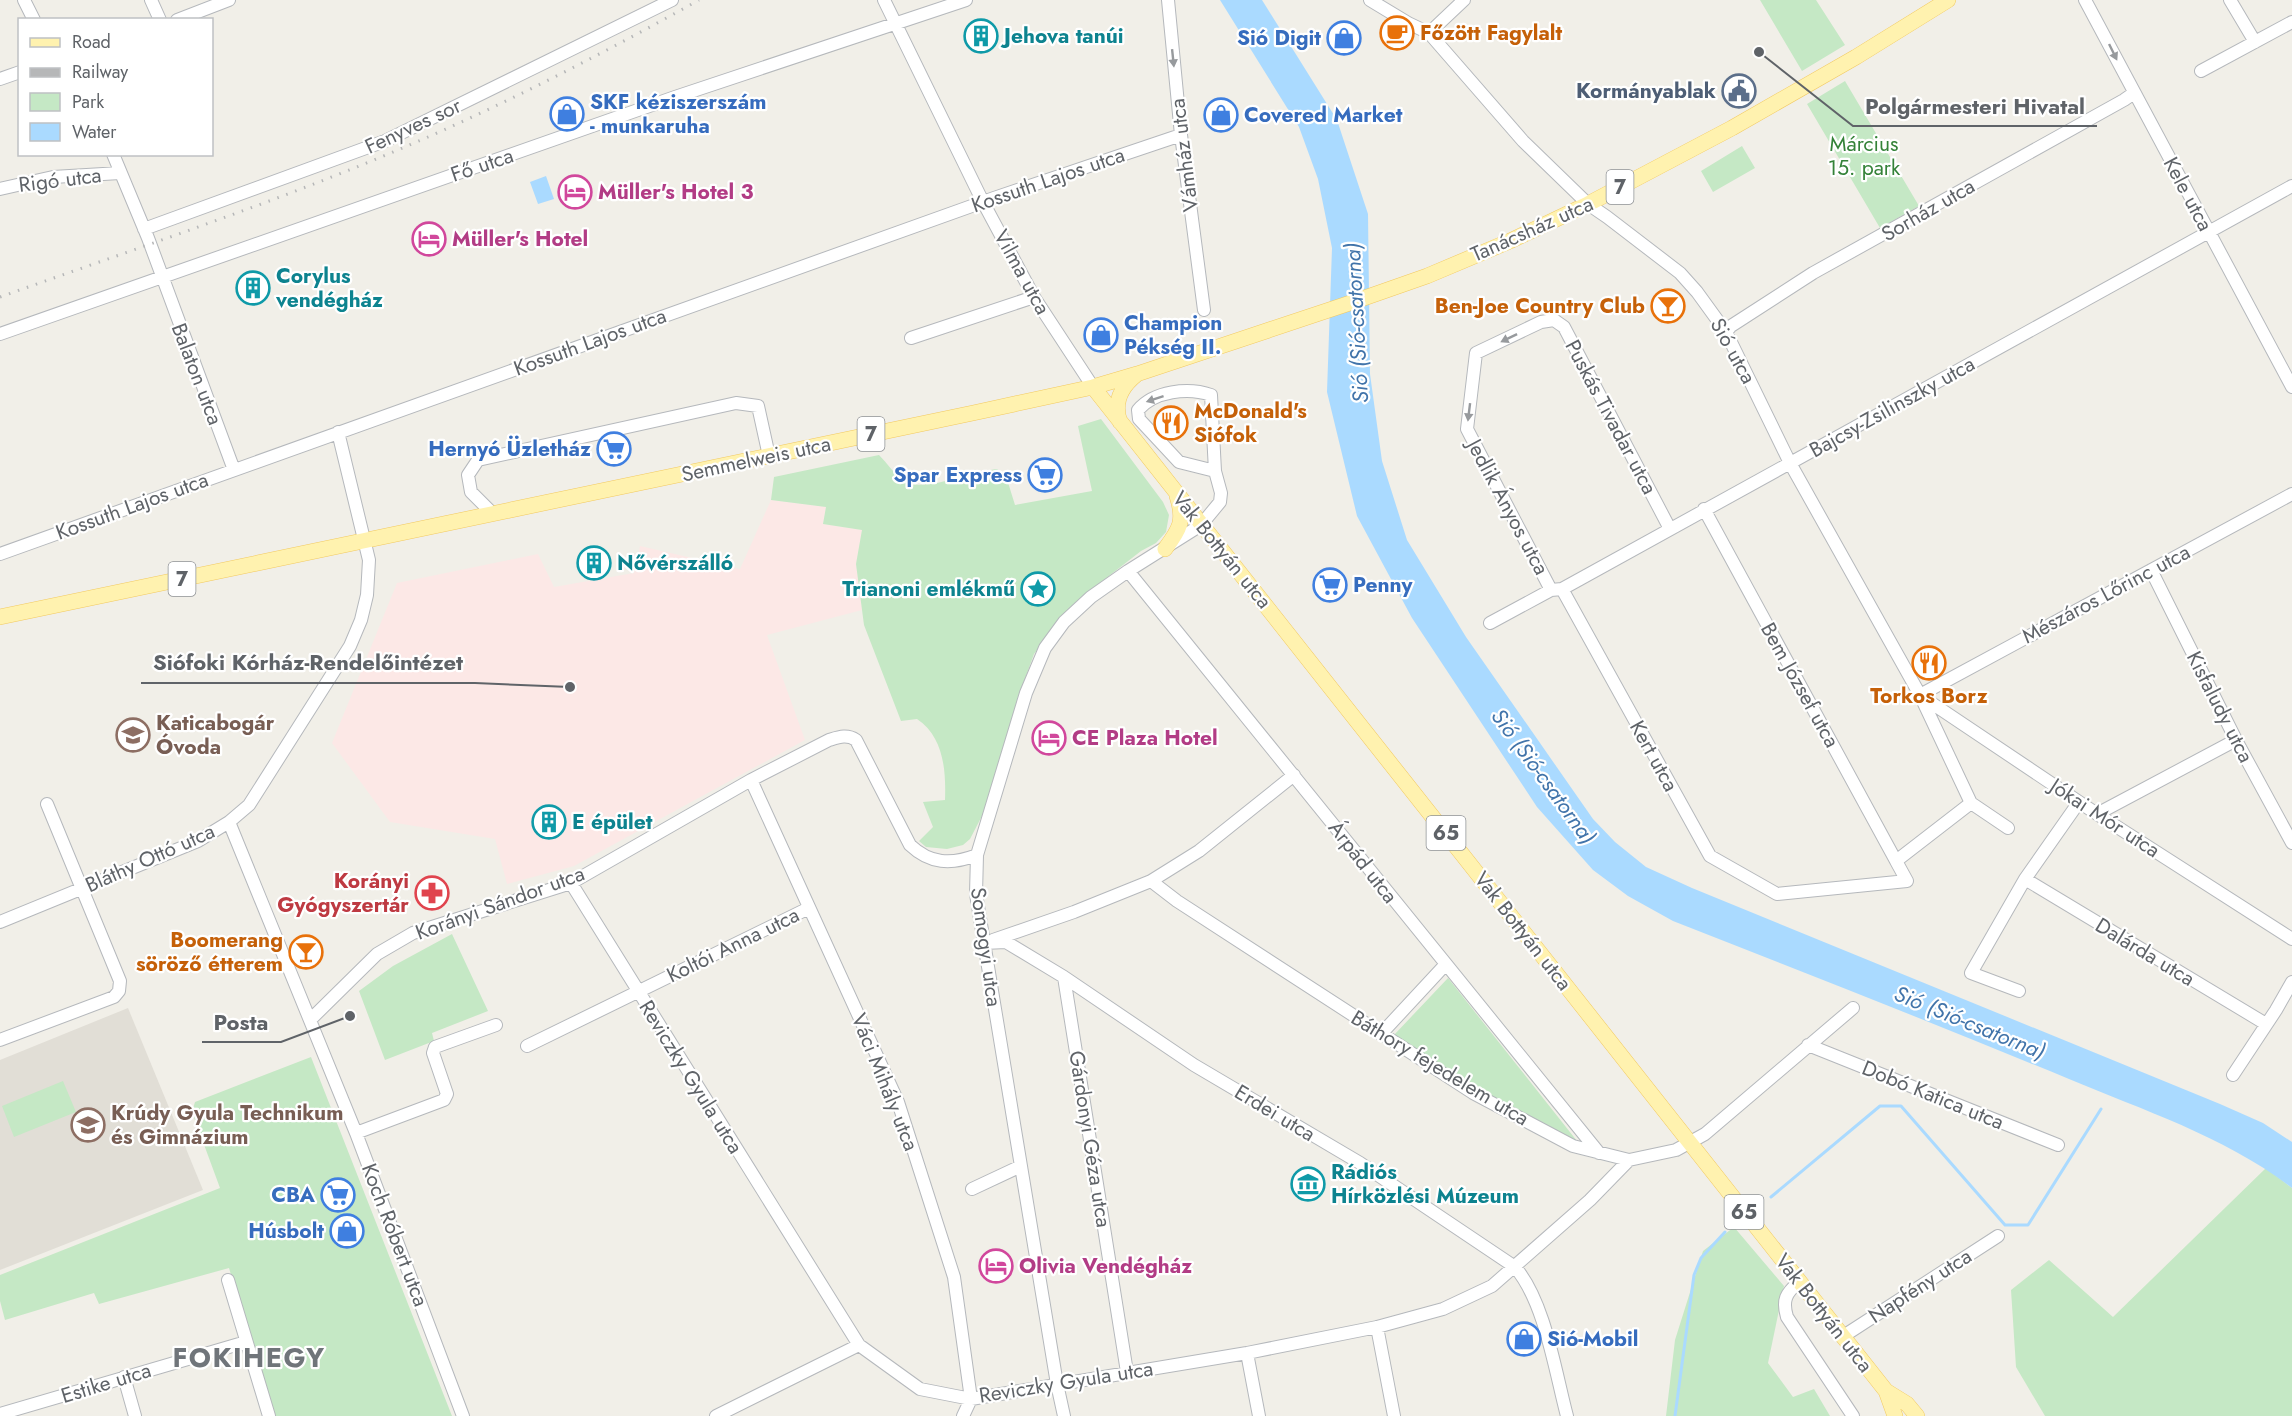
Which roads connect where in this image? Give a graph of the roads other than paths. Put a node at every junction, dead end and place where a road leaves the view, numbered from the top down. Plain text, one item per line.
1 (24, 0) edge
2 (150, 0) edge
3 (229, 0) edge
4 (672, 0) edge
5 (884, 0) edge
6 (966, 0) edge
7 (1167, 0) edge
8 (1370, 0) edge
9 (1464, 0) edge
10 (1948, 0) edge
11 (2085, 0) edge
12 (2230, 0) edge
13 (656, 4) edge
14 (33, 18) edge
15 (159, 18) edge
16 (182, 18) edge
17 (2292, 22) edge
18 (895, 23) junction
19 (1429, 33) junction
20 (2255, 42) junction
21 (2201, 71) dead end
22 (18, 73) edge
23 (0, 79) edge
24 (2134, 93) junction
25 (1181, 135) junction
26 (114, 156) edge
27 (120, 173) junction
28 (2292, 186) edge
29 (0, 189) edge
30 (983, 202) junction
31 (1588, 204) junction
32 (144, 229) junction
33 (2209, 231) junction
34 (161, 278) junction
35 (1034, 297) junction
36 (1204, 310) dead end
37 (1282, 326) joint
38 (1726, 332) junction
39 (0, 334) edge
40 (911, 338) dead end
41 (1476, 353) joint
42 (1137, 374) junction
43 (1093, 387) junction
44 (2292, 387) edge
45 (1121, 425) junction
46 (338, 432) junction
47 (769, 456) junction
48 (1790, 463) junction
49 (234, 470) junction
50 (1215, 471) junction
51 (1176, 493) junction
52 (2292, 494) edge
53 (1704, 509) junction
54 (493, 514) junction
55 (1202, 525) junction
56 (1670, 529) junction
57 (365, 541) junction
58 (1165, 549) junction
59 (0, 554) edge
60 (2151, 570) junction
61 (1128, 571) junction
62 (1557, 589) junction
63 (0, 617) edge
64 (1490, 623) dead end
65 (1920, 695) junction
66 (1928, 712) junction
67 (1948, 714) junction
68 (2236, 740) junction
69 (1294, 775) junction
70 (751, 780) junction
71 (2079, 802) junction
72 (1971, 803) junction
73 (47, 804) dead end
74 (2097, 814) junction
75 (229, 822) junction
76 (2008, 828) dead end
77 (2292, 843) edge
78 (976, 855) junction
79 (1896, 861) junction
80 (2025, 879) junction
81 (1151, 881) junction
82 (570, 883) junction
83 (83, 888) junction
84 (809, 908) junction
85 (0, 922) edge
86 (2292, 939) edge
87 (984, 943) junction
88 (1445, 965) junction
89 (1064, 977) junction
90 (2292, 982) edge
91 (637, 991) junction
92 (2019, 991) dead end
93 (1853, 1008) dead end
94 (310, 1020) junction
95 (2266, 1024) junction
96 (496, 1025) dead end
97 (1381, 1034) junction
98 (0, 1040) edge
99 (1808, 1045) junction
100 (527, 1046) dead end
101 (2233, 1075) dead end
102 (356, 1132) junction
103 (1690, 1142) junction
104 (2058, 1145) dead end
105 (1599, 1154) junction
106 (1629, 1160) junction
107 (1021, 1166) junction
108 (972, 1189) dead end
109 (1998, 1236) dead end
110 (1515, 1267) junction
111 (228, 1280) dead end
112 (1799, 1282) junction
113 (1377, 1327) junction
114 (1842, 1337) junction
115 (246, 1342) junction
116 (859, 1345) junction
117 (1247, 1353) junction
118 (1127, 1372) junction
119 (124, 1377) junction
120 (1057, 1384) junction
121 (1886, 1391) junction
122 (971, 1399) junction
123 (0, 1414) edge
124 (135, 1416) edge
125 (269, 1416) edge
126 (463, 1416) edge
127 (716, 1416) edge
128 (963, 1416) edge
129 (1064, 1416) edge
130 (1258, 1416) edge
131 (1394, 1416) edge
132 (1567, 1416) edge
133 (1853, 1416) edge
134 (1895, 1416) edge
135 (1917, 1416) edge

1 - 14 street
2 - 15 street
3 - 16 street
4 - 13 street, Fenyves sor
5 - 18 street, Vilma utca
6 - 18 street, Fő utca
7 -> 25 street, Vámház utca
8 - 19 street, Sió utca
9 - 19 street
10 - 31 main road, Tanácsház utca / 7
11 -> 24 street, Kele utca
12 - 20 street
13 - 32 street, Fenyves sor
17 - 20 street
18 - 30 street, Vilma utca
18 - 34 street, Fő utca
19 - 31 street, Sió utca
20 - 21 street
22 - 23 street
24 - 33 street, Kele utca
24 - 38 street, Sorház utca
25 - 30 street, Kossuth Lajos utca
25 - 36 street, Vámház utca
26 - 27 street, Balaton utca
27 - 29 street, Rigó utca
27 - 32 street, Balaton utca
28 - 33 street, Bajcsy-Zsilinszky utca
30 - 35 street, Vilma utca
30 - 46 street, Kossuth Lajos utca
31 - 37 main road, Tanácsház utca / 7
31 - 38 street, Sió utca
32 - 34 street, Balaton utca
33 - 44 street, Kele utca
33 - 48 street, Bajcsy-Zsilinszky utca
34 - 39 street, Fő utca
34 - 49 street, Balaton utca
35 - 40 street
35 - 43 street, Vilma utca
37 - 42 main road, Semmelweis utca / 7
38 - 48 street, Sió utca
56 -> 41 street, Puskás Tivadar utca
41 -> 62 street, Jedlik Ányos utca
42 - 43 main road, Semmelweis utca / 7
42 - 45 main road
43 - 45 main road, Vak Bottyán utca / 65
43 - 47 main road, Semmelweis utca / 7
45 - 51 main road, Vak Bottyán utca / 65
46 - 49 street, Kossuth Lajos utca
46 - 57 street, Bláthy Ottó utca
47 - 54 main road, Semmelweis utca / 7
47 - 54 street
48 - 53 street, Bajcsy-Zsilinszky utca
48 - 65 street, Sió utca
49 - 59 street, Kossuth Lajos utca
50 -> 50 street, Somogyi utca
50 - 55 street, Somogyi utca
51 - 55 main road, Vak Bottyán utca / 65
51 - 58 main road
52 - 60 street, Mészáros Lőrinc utca
53 - 56 street, Bajcsy-Zsilinszky utca
53 - 79 street, Bem József utca
54 - 57 main road, Semmelweis utca / 7
55 - 58 street, Somogyi utca
55 - 103 main road, Vak Bottyán utca / 65
56 - 62 street, Bajcsy-Zsilinszky utca
57 - 63 main road, 7
57 - 75 street, Bláthy Ottó utca
58 - 61 street, Somogyi utca
60 - 65 street, Mészáros Lőrinc utca
60 - 68 street, Kisfaludy utca
61 - 69 street, Árpád utca
61 - 78 street, Somogyi utca
62 - 64 street, Bajcsy-Zsilinszky utca
62 - 79 street, Kert utca
65 - 66 street, Sió utca
65 - 67 street, Jókai Mór utca
66 - 67 street
66 - 72 street, Sió utca
67 - 71 street, Jókai Mór utca
68 - 74 street
68 - 77 street, Kisfaludy utca
69 - 81 street
69 - 88 street, Árpád utca
70 - 78 street, Korányi Sándor utca
70 - 82 street, Korányi Sándor utca
70 - 84 street, Váci Mihály utca
71 - 74 street, Jókai Mór utca
71 - 80 street
72 - 76 street
72 - 79 street
73 - 83 street
74 - 86 street, Jókai Mór utca
75 - 83 street, Bláthy Ottó utca
75 - 94 street, Koch Róbert utca
78 - 87 street, Somogyi utca
80 - 92 street
80 - 95 street, Dalárda utca
81 - 87 street
81 - 97 street, Báthory fejedelem utca
82 - 91 street, Reviczky Gyula utca
82 - 94 street, Korányi Sándor utca
83 - 85 street, Bláthy Ottó utca
83 - 98 street
84 - 91 street, Koltói Anna utca
84 - 122 street, Váci Mihály utca
87 - 89 street, Erdei utca
87 - 107 street, Somogyi utca
88 - 97 street
88 - 105 street, Árpád utca
89 - 110 street, Erdei utca
89 - 118 street, Gárdonyi Géza utca
90 - 95 street
91 - 100 street, Koltói Anna utca
91 - 116 street, Reviczky Gyula utca
93 - 99 street, Báthory fejedelem utca
94 - 102 street, Koch Róbert utca
95 - 101 street
96 - 102 street
97 - 105 street, Báthory fejedelem utca
99 - 103 street, Báthory fejedelem utca
99 - 104 street, Dobó Katica utca
102 - 126 street, Koch Róbert utca
103 - 106 street, Báthory fejedelem utca
103 - 112 main road, Vak Bottyán utca / 65
105 - 106 street, Báthory fejedelem utca
106 - 110 street, Reviczky Gyula utca
107 - 108 street
107 - 120 street, Somogyi utca
109 - 114 street, Napfény utca
110 - 113 street, Reviczky Gyula utca
110 - 132 street, Erdei utca
111 - 115 street
112 - 114 main road, Vak Bottyán utca / 65
112 - 133 street
113 - 117 street, Reviczky Gyula utca
113 - 131 street
114 - 121 main road, Vak Bottyán utca / 65
115 - 119 street, Estike utca
115 - 125 street
116 - 122 street, Reviczky Gyula utca
116 - 127 street
117 - 118 street, Reviczky Gyula utca
117 - 130 street
118 - 120 street, Reviczky Gyula utca
119 - 123 street, Estike utca
119 - 124 street
120 - 122 street, Reviczky Gyula utca
120 - 129 street, Somogyi utca
121 - 134 main road, Vak Bottyán utca / 65
121 - 135 main road, Vak Bottyán utca / 65
122 - 128 street

